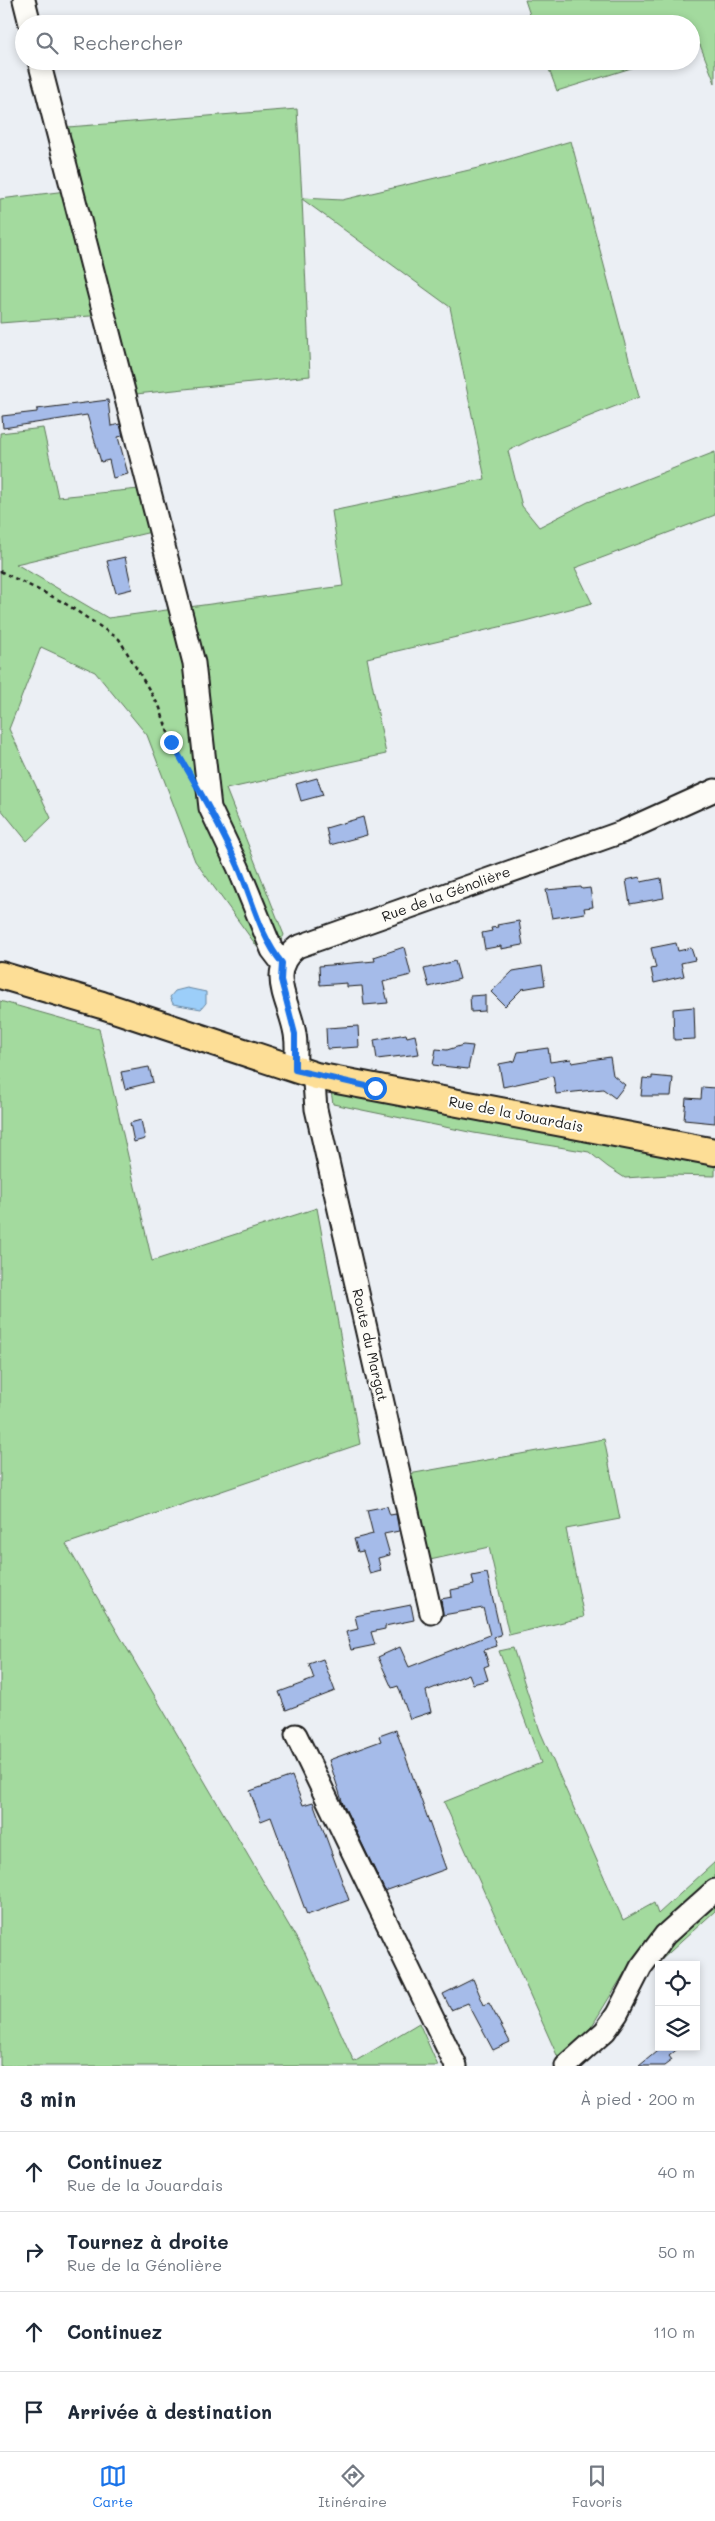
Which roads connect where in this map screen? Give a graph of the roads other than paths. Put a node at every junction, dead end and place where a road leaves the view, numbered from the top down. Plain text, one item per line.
1 (24, 0) edge
2 (28, 15) edge
3 (41, 70) edge
4 (715, 790) edge
5 (282, 963) junction
6 (0, 975) edge
7 (306, 1073) junction
8 (715, 1152) edge
9 (431, 1614) dead end
10 (296, 1735) dead end
11 (715, 1890) edge
12 (456, 2066) edge
13 (566, 2066) edge

1 - 2 street
3 - 5 street
4 - 5 street, Rue de la Génolière
5 - 7 street
6 - 7 main road, Rue de la Jouardais
7 - 8 main road, Rue de la Jouardais
7 - 9 street, Route du Margat
10 - 12 street
11 - 13 street

